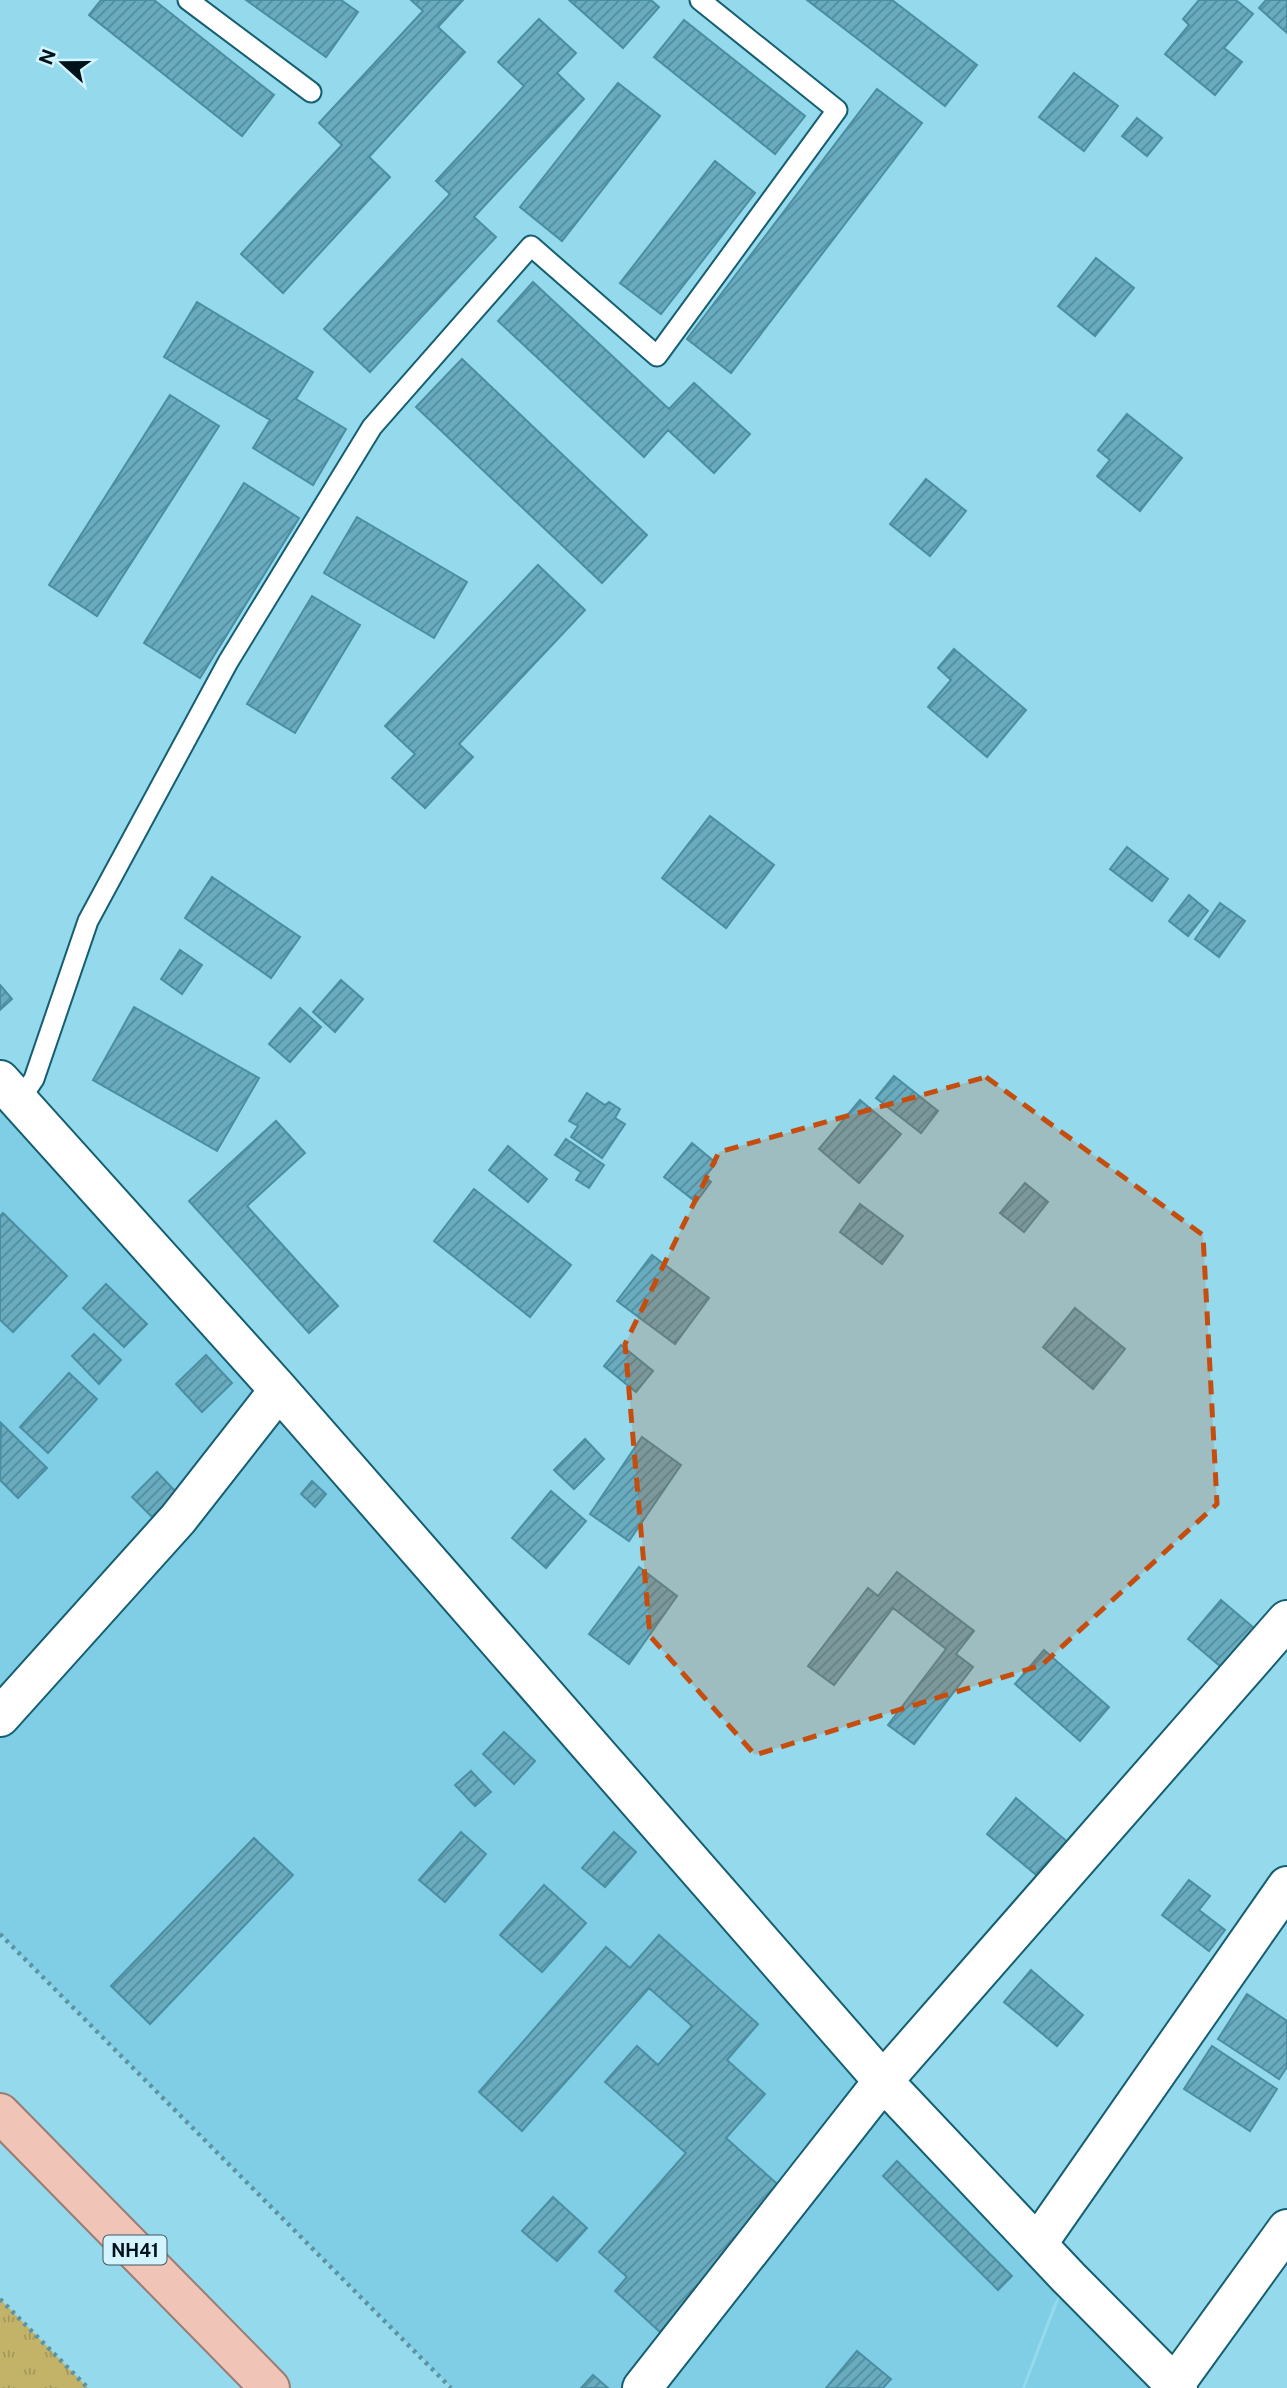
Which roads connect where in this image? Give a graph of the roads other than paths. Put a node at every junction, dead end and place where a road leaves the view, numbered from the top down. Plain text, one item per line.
1 (188, 0) edge
2 (700, 0) edge
3 (311, 92) dead end
4 (9, 1091) edge
5 (279, 1390) junction
6 (1287, 1620) edge
7 (0, 1717) edge
8 (1287, 1886) edge
9 (883, 2081) junction
10 (0, 2113) edge
11 (1287, 2230) edge
12 (1038, 2243) junction
13 (1176, 2386) edge
14 (270, 2388) edge
15 (642, 2388) edge

1 - 3 lane
2 - 4 lane
4 - 5 street
5 - 7 street
5 - 9 street
6 - 9 street
8 - 12 street
9 - 12 street
9 - 15 street
10 - 14 highway, NH41
11 - 13 street
12 - 13 street

